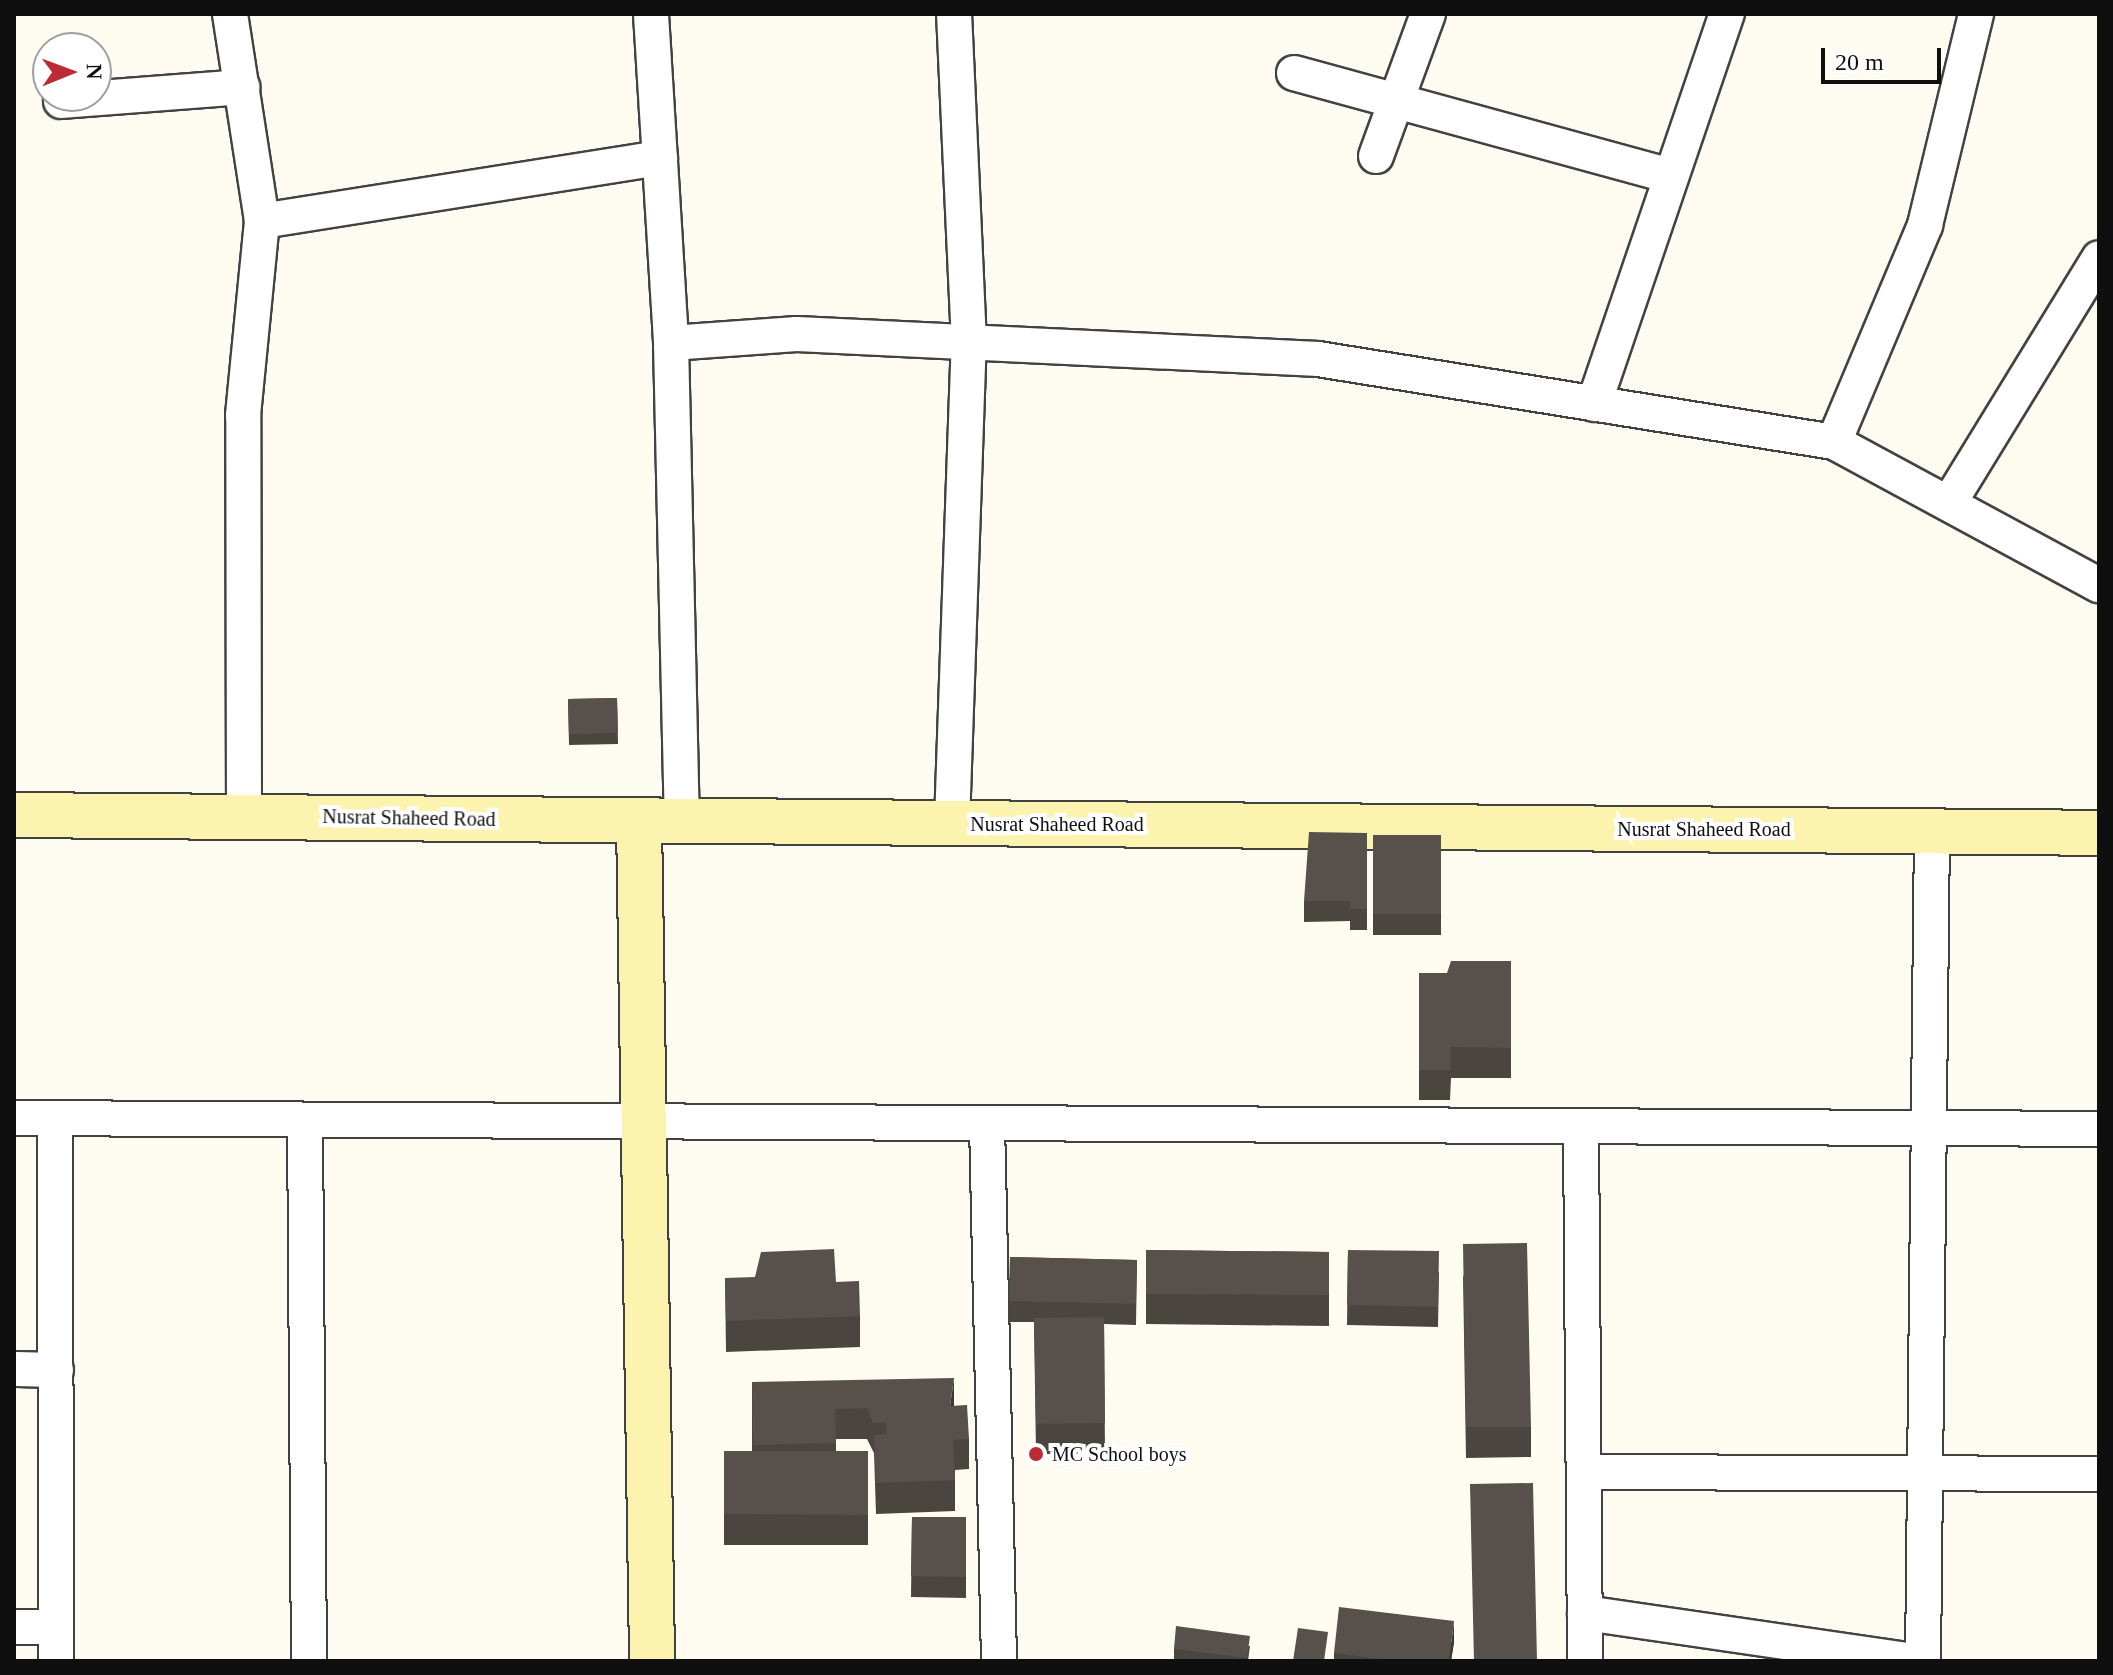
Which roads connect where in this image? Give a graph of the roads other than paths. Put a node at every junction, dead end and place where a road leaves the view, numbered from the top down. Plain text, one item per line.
1 (230, 14) edge
2 (651, 14) edge
3 (954, 14) edge
4 (1428, 14) edge
5 (1727, 14) edge
6 (1976, 14) edge
7 (1294, 73) dead end
8 (242, 87) junction
9 (112, 97) edge
10 (1399, 106) junction
11 (1376, 156) dead end
12 (660, 158) junction
13 (1671, 176) junction
14 (262, 221) junction
15 (2099, 258) edge
16 (671, 343) junction
17 (969, 343) junction
18 (1594, 404) junction
19 (1834, 442) junction
20 (1949, 503) junction
21 (2099, 585) edge
22 (14, 815) edge
23 (244, 817) junction
24 (639, 820) junction
25 (682, 820) junction
26 (952, 823) junction
27 (1932, 831) junction
28 (2099, 833) edge
29 (14, 1118) edge
30 (55, 1118) junction
31 (305, 1120) junction
32 (643, 1121) junction
33 (987, 1123) junction
34 (1581, 1126) junction
35 (1928, 1128) junction
36 (2099, 1129) edge
37 (14, 1369) edge
38 (56, 1370) junction
39 (1584, 1472) junction
40 (1925, 1473) junction
41 (2099, 1474) edge
42 (1585, 1613) junction
43 (14, 1627) edge
44 (56, 1627) junction
45 (56, 1661) edge
46 (309, 1661) edge
47 (652, 1661) edge
48 (999, 1661) edge
49 (1585, 1661) edge
50 (1915, 1661) edge
51 (1923, 1661) edge

1 - 8 street
2 - 12 street
3 - 17 street
4 - 10 street
5 - 13 street
6 - 19 street
7 - 10 street
8 - 9 street
8 - 14 street
10 - 11 street
10 - 13 street
12 - 14 street
12 - 16 street
13 - 18 street
14 - 23 street
15 - 20 street
16 - 17 street
16 - 25 street
17 - 18 street
17 - 26 street
18 - 19 street
19 - 20 street
20 - 21 street
22 - 23 street, Nusrat Shaheed Road
23 - 24 street, Nusrat Shaheed Road
24 - 25 street, Nusrat Shaheed Road
24 - 32 street
25 - 26 street, Nusrat Shaheed Road
26 - 27 street, Nusrat Shaheed Road
27 - 28 street, Nusrat Shaheed Road
27 - 35 street
29 - 30 street
30 - 31 street
30 - 38 street
31 - 32 street
31 - 46 street
32 - 33 street
32 - 47 street
33 - 34 street
33 - 48 street
34 - 35 street
34 - 39 street
35 - 36 street
35 - 40 street
37 - 38 street
38 - 44 street
39 - 40 street
39 - 42 street
40 - 41 street
40 - 51 street
42 - 49 street
42 - 50 street
43 - 44 street
44 - 45 street

